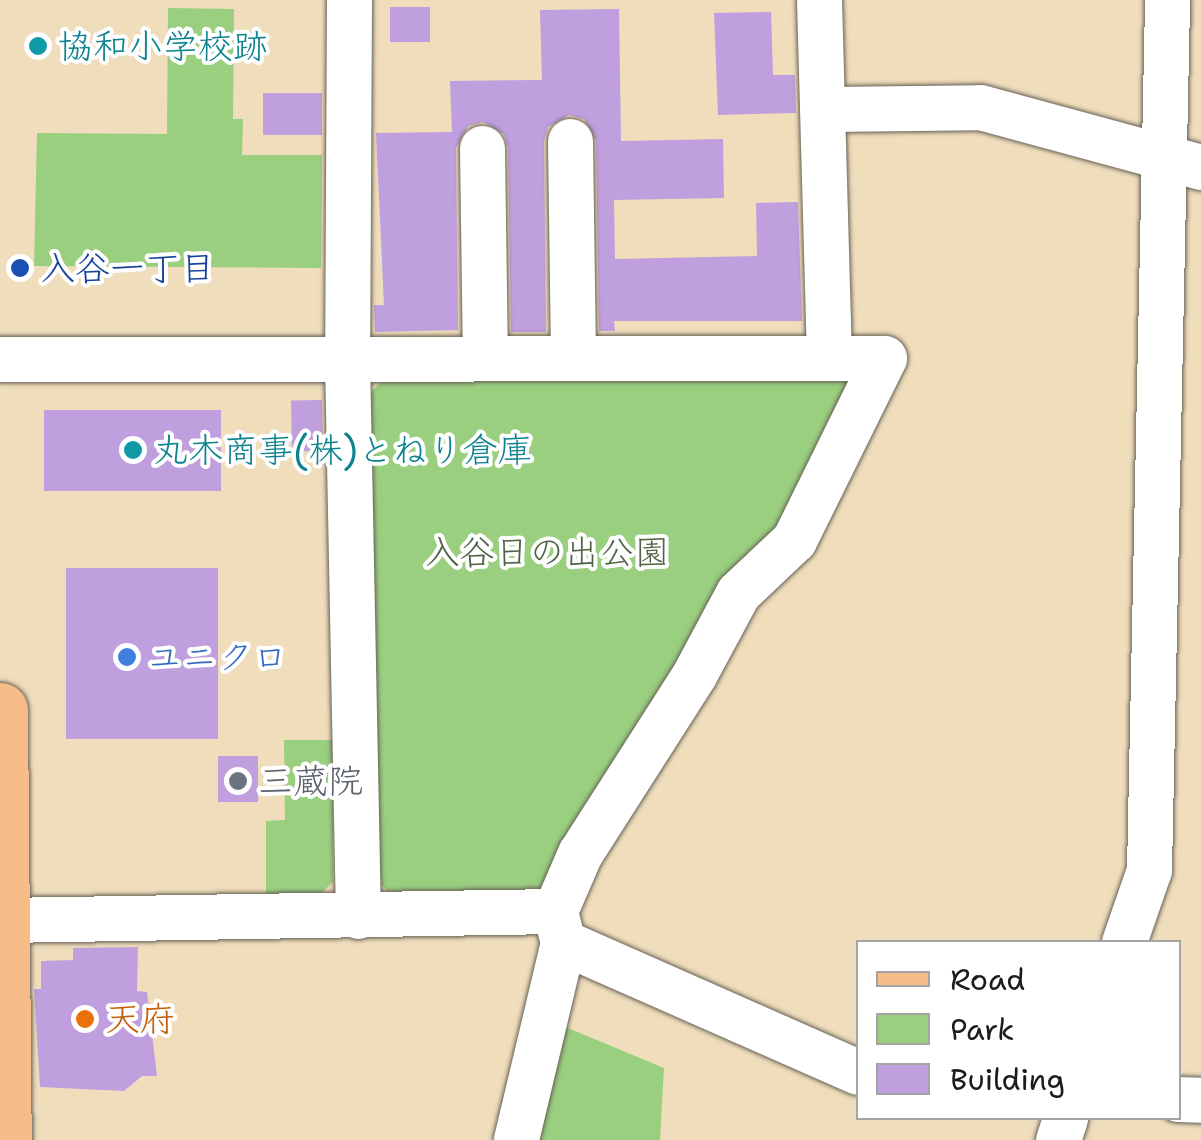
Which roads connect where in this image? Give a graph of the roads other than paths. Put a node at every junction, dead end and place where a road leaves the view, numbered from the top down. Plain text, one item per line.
1 (349, 0) edge
2 (820, 0) edge
3 (1167, 0) edge
4 (827, 109) junction
5 (570, 141) dead end
6 (482, 148) dead end
7 (1183, 162) edge
8 (828, 353) junction
9 (573, 357) junction
10 (484, 358) junction
11 (0, 359) edge
12 (347, 359) junction
13 (0, 710) edge
14 (358, 916) junction
15 (2, 920) junction
16 (559, 927) junction
17 (1125, 940) edge
18 (856, 1071) edge
19 (4, 1140) edge
20 (516, 1140) edge

1 - 12 street
2 - 4 street
3 - 7 street
4 - 7 street
4 - 8 street
5 - 9 street
6 - 10 street
7 - 17 street
8 - 9 street
8 - 16 street
9 - 10 street
10 - 12 street
11 - 12 street
12 - 14 street
13 - 15 main road
14 - 15 street
14 - 16 street
15 - 19 main road
16 - 18 street
16 - 20 street

